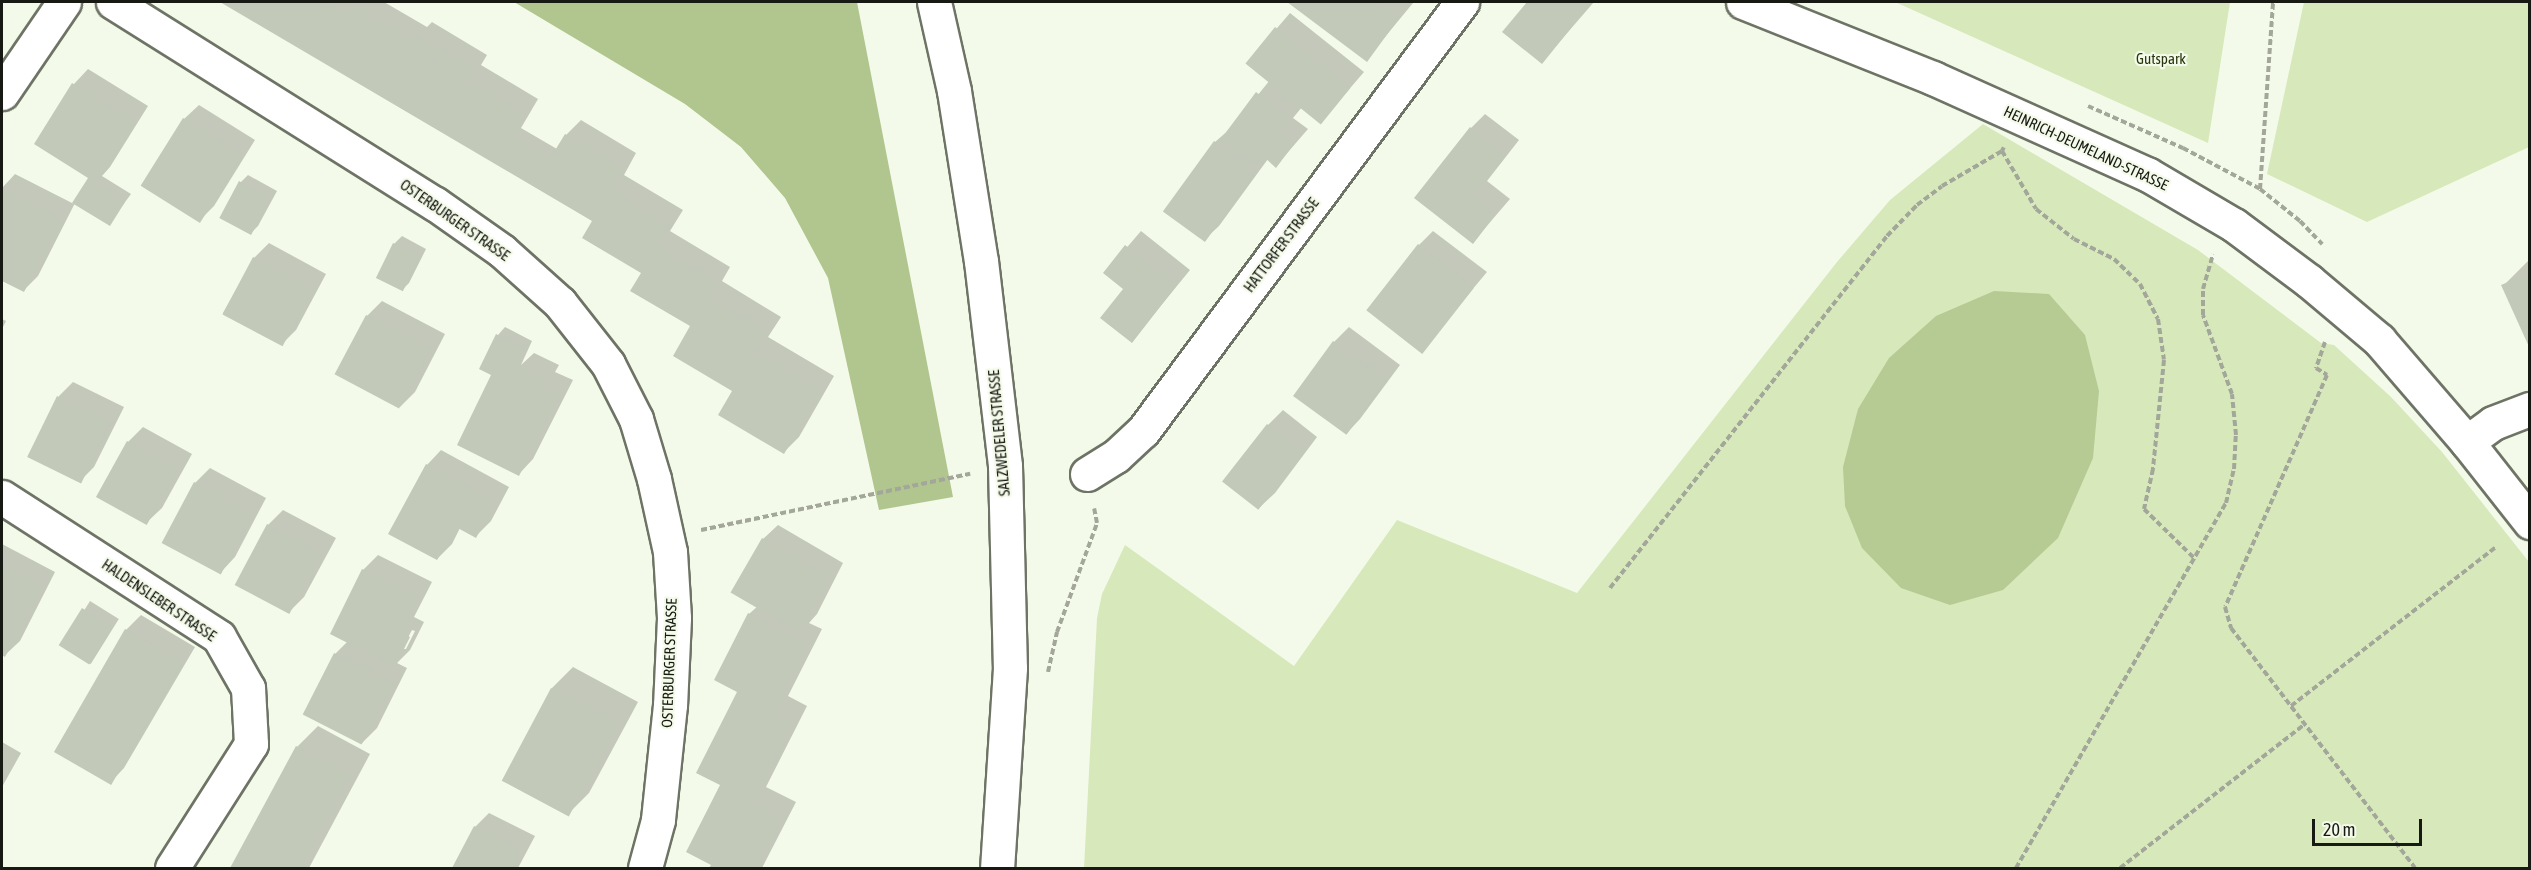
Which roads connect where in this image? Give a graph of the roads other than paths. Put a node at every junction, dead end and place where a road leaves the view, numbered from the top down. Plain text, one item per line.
1 (64, 2) edge
2 (113, 2) edge
3 (934, 2) edge
4 (1462, 2) edge
5 (1743, 2) edge
6 (2, 93) edge
7 (2529, 409) edge
8 (2467, 442) junction
9 (1087, 474) road end
10 (2, 497) edge
11 (2529, 522) edge
12 (172, 868) edge
13 (645, 868) edge
14 (997, 868) edge

1 - 6 street
2 - 13 street, OSTERBURGER STRASSE
3 - 14 street, SALZWEDELER STRASSE
4 - 9 street, HATTORFER STRASSE
5 - 8 street, HEINRICH-DEUMELAND-STRASSE
7 - 8 street
8 - 11 street, HEINRICH-DEUMELAND-STRASSE
10 - 12 street, HALDENSLEBER STRASSE

